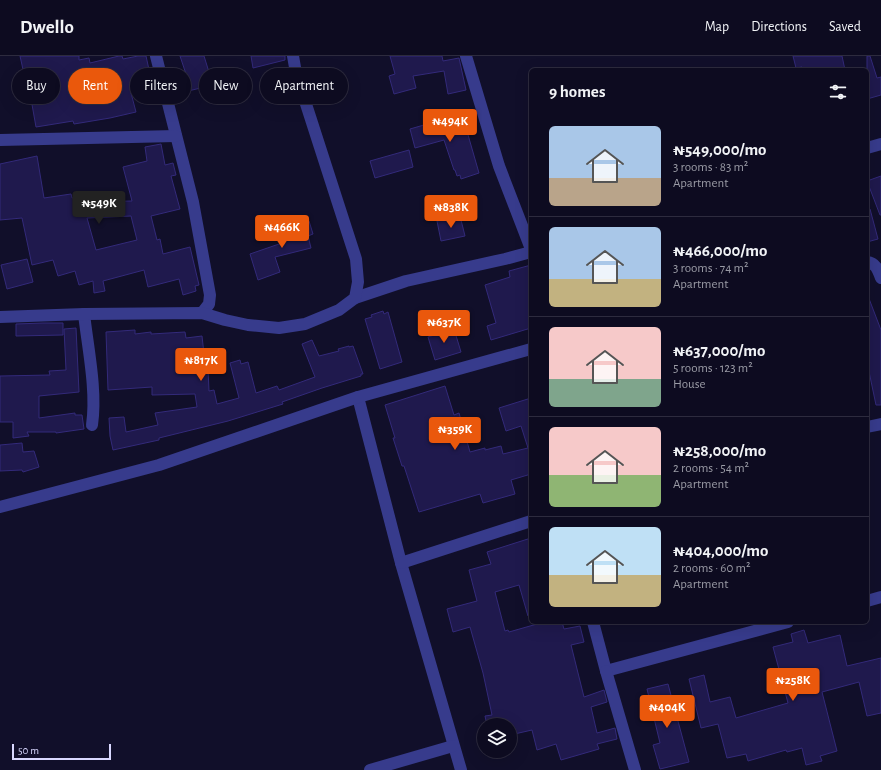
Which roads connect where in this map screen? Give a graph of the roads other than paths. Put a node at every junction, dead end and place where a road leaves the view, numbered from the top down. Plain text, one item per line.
1 (156, 56) edge
2 (293, 56) edge
3 (466, 56) edge
4 (176, 136) junction
5 (0, 140) edge
6 (881, 144) edge
7 (869, 147) edge
8 (529, 246) edge
9 (529, 252) edge
10 (869, 262) edge
11 (881, 278) edge
12 (355, 298) junction
13 (202, 313) junction
14 (84, 314) junction
15 (0, 317) edge
16 (529, 350) edge
17 (358, 397) junction
18 (881, 424) edge
19 (92, 425) dead end
20 (869, 427) edge
21 (0, 507) edge
22 (529, 522) edge
23 (401, 563) junction
24 (881, 597) edge
25 (869, 600) edge
26 (594, 624) edge
27 (781, 624) edge
28 (606, 671) junction
29 (453, 746) junction
30 (370, 770) edge
31 (461, 770) edge
32 (635, 770) edge

1 - 4 street
2 - 12 street
3 - 8 street
4 - 5 street
4 - 13 street
6 - 7 street
9 - 12 street
10 - 11 street
12 - 13 street
13 - 14 street
14 - 15 street
14 - 19 street
16 - 17 street
17 - 21 street
17 - 23 street
18 - 20 street
22 - 23 street
23 - 29 street
24 - 25 street
26 - 28 street
27 - 28 street
28 - 32 street
29 - 30 street
29 - 31 street

